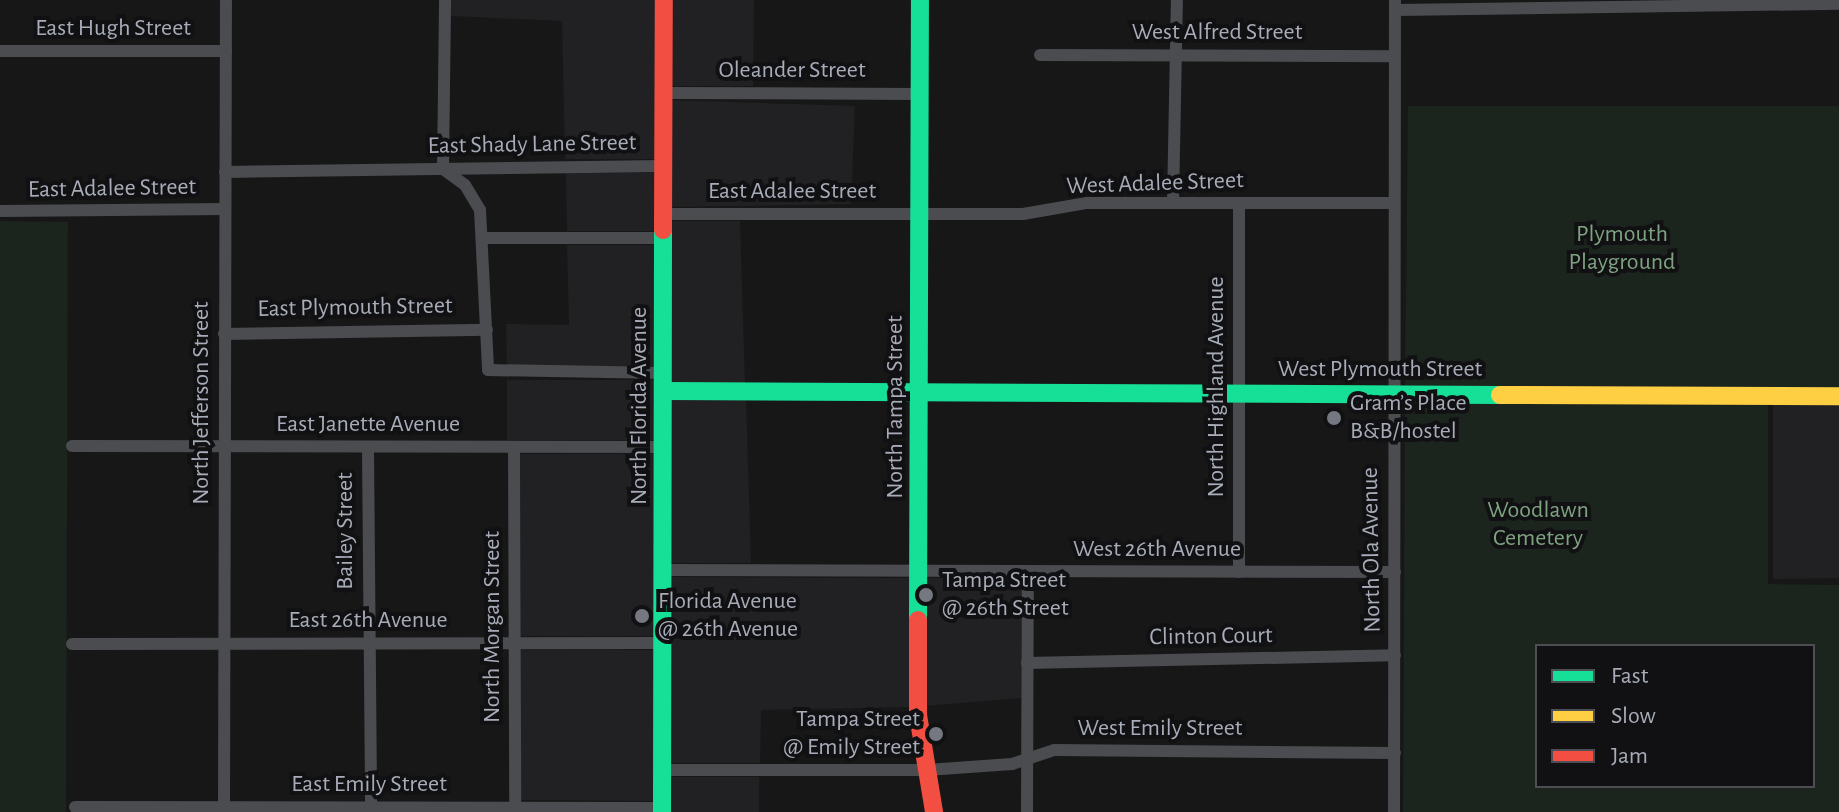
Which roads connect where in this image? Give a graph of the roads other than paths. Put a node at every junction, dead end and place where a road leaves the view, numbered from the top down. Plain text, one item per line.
1 (226, 0) edge
2 (445, 0) edge
3 (664, 0) edge
4 (920, 0) edge
5 (1177, 0) edge
6 (1797, 2) edge
7 (1839, 4) edge
8 (1395, 5) edge
9 (0, 51) edge
10 (226, 51) junction
11 (1040, 55) dead end
12 (1177, 55) junction
13 (1394, 56) junction
14 (664, 93) junction
15 (920, 94) junction
16 (663, 166) junction
17 (401, 169) joint
18 (443, 169) junction
19 (225, 172) junction
20 (1173, 203) junction
21 (1239, 203) junction
22 (1393, 203) junction
23 (225, 209) junction
24 (0, 211) edge
25 (664, 214) junction
26 (920, 215) junction
27 (483, 238) junction
28 (664, 238) junction
29 (487, 330) junction
30 (224, 334) junction
31 (664, 382) junction
32 (920, 392) junction
33 (1240, 393) junction
34 (1392, 394) junction
35 (1839, 396) edge
36 (72, 446) dead end
37 (224, 447) junction
38 (514, 447) junction
39 (663, 447) junction
40 (368, 448) junction
41 (664, 570) junction
42 (919, 571) junction
43 (1028, 571) junction
44 (1239, 572) junction
45 (1395, 572) junction
46 (367, 643) junction
47 (514, 643) junction
48 (663, 643) junction
49 (72, 644) dead end
50 (224, 644) junction
51 (1395, 655) junction
52 (1027, 663) junction
53 (1395, 753) junction
54 (1027, 760) junction
55 (663, 770) junction
56 (927, 770) junction
57 (371, 806) junction
58 (75, 807) dead end
59 (224, 807) junction
60 (515, 807) junction
61 (289, 809) edge
62 (662, 810) edge
63 (934, 812) edge
64 (1027, 812) edge
65 (1394, 812) edge

1 - 10 street, North Jefferson Street
2 - 18 street
3 - 14 main road, North Florida Avenue
4 - 15 main road, North Tampa Street
5 - 12 street
6 - 7 street
6 - 8 street
8 - 13 street, North Ola Avenue
9 - 10 street, East Hugh Street
10 - 19 street, North Jefferson Street
11 - 12 street, West Alfred Street
12 - 13 street, West Alfred Street
12 - 20 street
13 - 22 street, North Ola Avenue
14 - 15 street, Oleander Street
14 - 16 main road, North Florida Avenue
15 - 26 main road, North Tampa Street
16 - 18 street, East Shady Lane Street
16 - 25 main road, North Florida Avenue
17 - 18 street, East Shady Lane Street
17 - 19 street, East Adalee Street
18 - 27 street
19 - 23 street, North Jefferson Street
20 - 21 street, West Adalee Street
20 - 26 street, West Adalee Street
21 - 22 street, West Adalee Street
21 - 33 street, North Highland Avenue
22 - 34 street, North Ola Avenue
23 - 24 street, East Adalee Street
23 - 30 street, North Jefferson Street
25 - 26 street, East Adalee Street
25 - 28 main road, North Florida Avenue
26 - 32 main road, North Tampa Street
27 - 28 street
27 - 29 street
28 - 31 main road, North Florida Avenue
29 - 30 street, East Plymouth Street
29 - 31 street
30 - 37 street, North Jefferson Street
31 - 32 main road
31 - 39 main road, North Florida Avenue
32 - 33 main road, West Plymouth Street
32 - 42 main road, North Tampa Street
33 - 34 main road, West Plymouth Street
33 - 44 street, North Highland Avenue
34 - 35 main road, West Plymouth Street
34 - 45 street, North Ola Avenue
36 - 37 street, East Janette Avenue
37 - 40 street, East Janette Avenue
37 - 50 street, North Jefferson Street
38 - 39 street, East Janette Avenue
38 - 40 street, East Janette Avenue
38 - 47 street, North Morgan Street
39 - 41 main road, North Florida Avenue
40 - 46 street, Bailey Street
41 - 42 street
41 - 48 main road, North Florida Avenue
42 - 43 street, West 26th Avenue
42 - 56 main road, North Tampa Street
43 - 44 street, West 26th Avenue
43 - 52 street
44 - 45 street, West 26th Avenue
45 - 51 street, North Ola Avenue
46 - 47 street, East 26th Avenue
46 - 50 street, East 26th Avenue
46 - 57 street, Bailey Street
47 - 48 street, East 26th Avenue
47 - 60 street, North Morgan Street
48 - 55 main road, North Florida Avenue
49 - 50 street, East 26th Avenue
50 - 59 street, North Jefferson Street
51 - 52 street, Clinton Court
51 - 53 street, North Ola Avenue
52 - 54 street
53 - 54 street, West Emily Street
53 - 65 street, North Ola Avenue
54 - 56 street, West Emily Street
54 - 64 street
55 - 56 street
55 - 62 main road, North Florida Avenue
56 - 63 main road, North Tampa Street
57 - 60 street, East Emily Street
57 - 61 street, East Emily Street
58 - 59 street, East Emily Street
59 - 61 street, East Emily Street
60 - 62 street, East Emily Street

